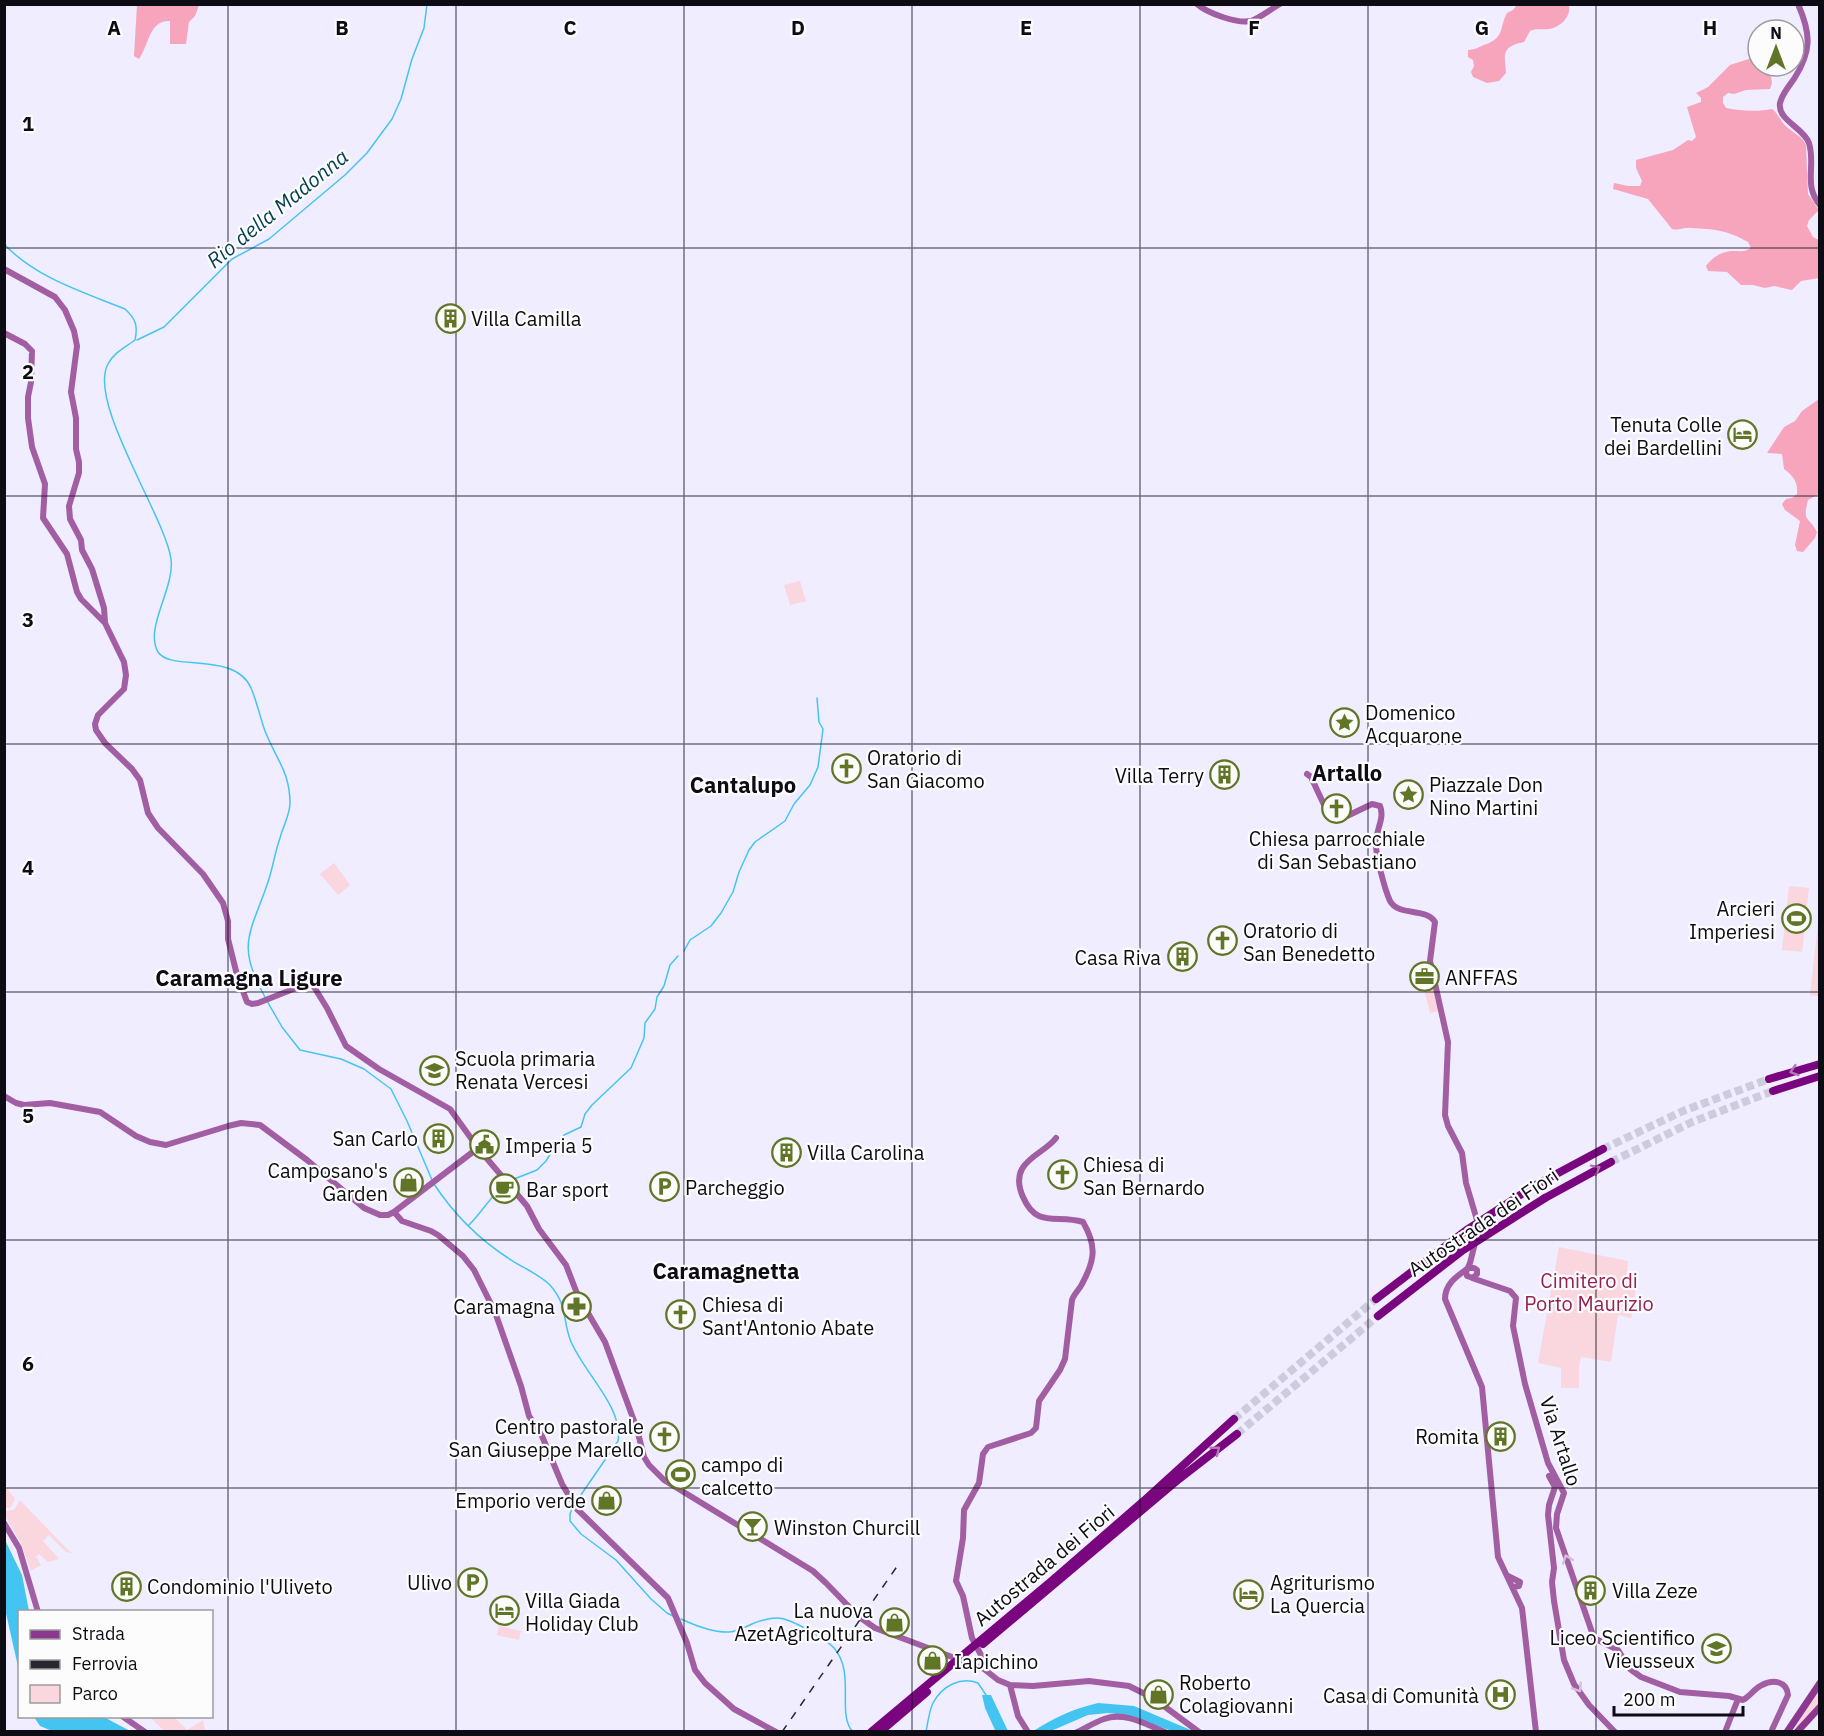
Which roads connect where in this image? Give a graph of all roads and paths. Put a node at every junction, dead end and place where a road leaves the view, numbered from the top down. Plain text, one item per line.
1 (1197, 4) edge
2 (1280, 4) edge
3 (1798, 4) edge
4 (1820, 206) edge
5 (4, 269) edge
6 (4, 333) edge
7 (100, 600) junction
8 (94, 611) junction
9 (105, 623) junction
10 (1307, 774) dead end
11 (1820, 1064) edge
12 (1820, 1076) edge
13 (1769, 1079) tunnel mouth
14 (1773, 1091) tunnel mouth
15 (4, 1096) edge
16 (1056, 1138) dead end
17 (478, 1148) junction
18 (1603, 1149) tunnel mouth
19 (1611, 1162) tunnel mouth
20 (394, 1212) junction
21 (1471, 1272) junction
22 (1376, 1299) tunnel mouth
23 (1378, 1316) tunnel mouth
24 (1234, 1419) tunnel mouth
25 (1237, 1434) tunnel mouth
26 (1543, 1449) junction
27 (4, 1523) edge
28 (1057, 1580) junction
29 (38, 1610) edge
30 (984, 1669) junction
31 (1820, 1683) edge
32 (1010, 1685) junction
33 (1738, 1699) junction
34 (1820, 1707) edge
35 (125, 1718) edge
36 (145, 1731) edge
37 (776, 1731) edge
38 (871, 1731) edge
39 (880, 1731) edge
40 (1027, 1731) edge
41 (1077, 1731) edge
42 (1165, 1731) edge
43 (1199, 1731) edge
44 (1536, 1731) edge
45 (1615, 1731) edge
46 (1725, 1731) edge
47 (1771, 1731) edge
48 (1787, 1731) edge
49 (1797, 1731) edge

1 - 2 street
3 - 4 street
5 - 7 street
6 - 8 street
7 - 8 street
7 - 9 street
8 - 9 street
9 - 17 street
10 - 21 street
11 -> 13 highway
12 - 14 highway
15 - 20 street
16 - 30 street
17 - 20 street
17 - 30 street
18 - 22 highway, Autostrada dei Fiori, bridge
23 -> 19 highway, Autostrada dei Fiori, bridge
20 - 37 street
21 - 26 street, Via Artallo
21 - 44 street
24 - 28 highway, Autostrada dei Fiori
28 -> 25 highway, Autostrada dei Fiori
33 -> 26 street, Via Artallo
26 -> 45 street
27 - 29 street
28 - 38 highway, Autostrada dei Fiori, bridge
28 - 39 highway, Autostrada dei Fiori, bridge
30 - 32 street
31 - 48 main road
32 - 40 street
32 - 43 street
33 - 46 street
33 - 47 street
34 - 49 main road
35 - 36 street
41 - 42 street

